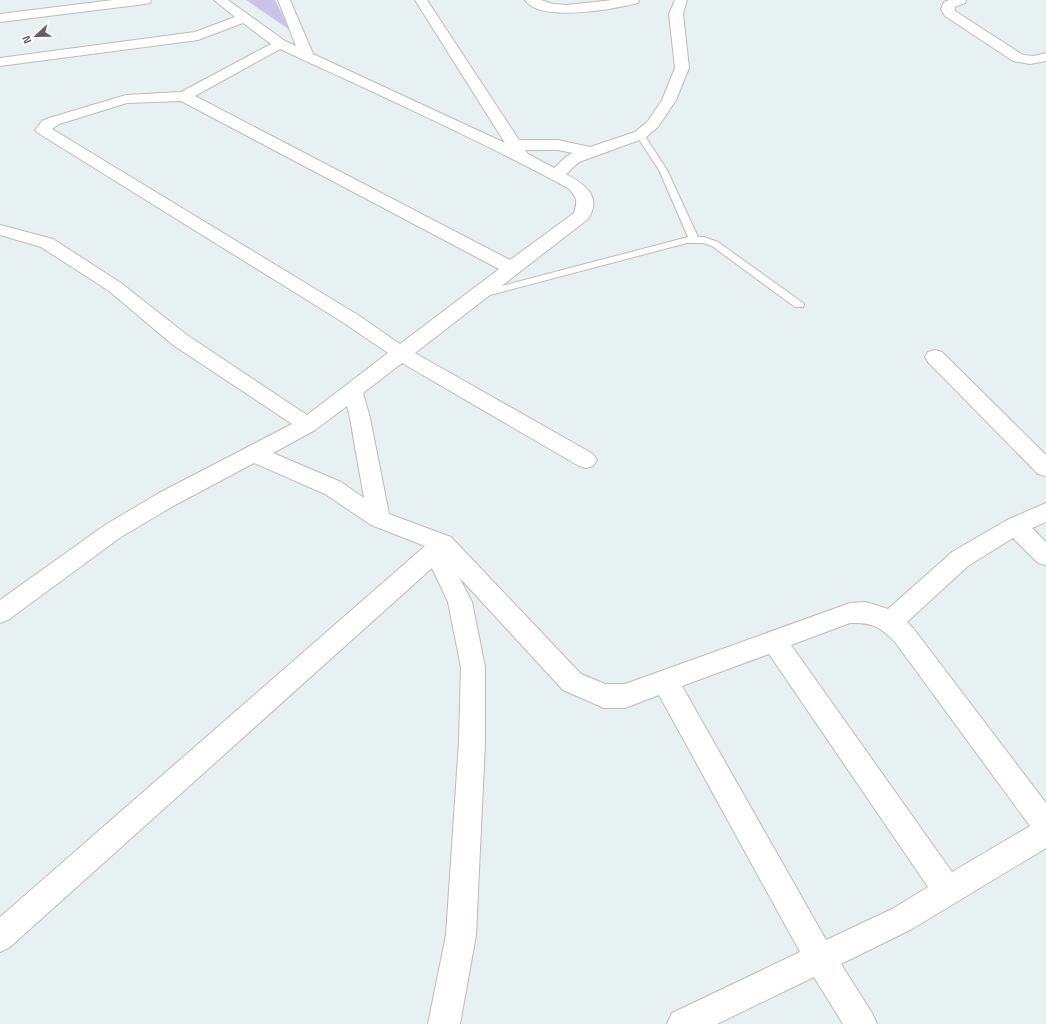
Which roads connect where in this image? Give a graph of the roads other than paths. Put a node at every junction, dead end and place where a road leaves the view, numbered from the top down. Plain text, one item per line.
1 (145, 0) edge
2 (220, 0) edge
3 (284, 0) edge
4 (421, 0) edge
5 (531, 0) edge
6 (634, 0) edge
7 (681, 0) edge
8 (959, 0) edge
9 (0, 18) edge
10 (244, 18) junction
11 (280, 44) junction
12 (307, 57) junction
13 (1046, 57) edge
14 (0, 62) edge
15 (184, 96) junction
16 (640, 135) junction
17 (518, 151) junction
18 (590, 152) junction
19 (556, 175) junction
20 (0, 230) edge
21 (694, 239) junction
22 (511, 268) junction
23 (476, 296) junction
24 (799, 305) dead end
25 (402, 354) junction
26 (934, 357) dead end
27 (352, 392) junction
28 (308, 425) junction
29 (255, 454) junction
30 (586, 460) dead end
31 (1046, 468) edge
32 (1046, 512) edge
33 (379, 519) junction
34 (1015, 526) junction
35 (439, 548) junction
36 (1046, 556) edge
37 (0, 613) edge
38 (890, 622) junction
39 (774, 642) junction
40 (665, 681) junction
41 (1046, 825) edge
42 (1046, 832) edge
43 (948, 891) junction
44 (0, 937) edge
45 (820, 958) junction
46 (444, 1024) edge
47 (683, 1024) edge
48 (861, 1024) edge

1 - 9 street
2 - 10 street
3 - 12 street
4 - 17 street
5 - 6 street
7 - 16 street
8 - 13 street
10 - 11 street
10 - 14 street
11 - 12 street
11 - 15 street
12 - 17 street
15 - 22 street
15 - 25 street
16 - 18 street
16 - 21 lane
17 - 18 street
17 - 19 street
18 - 19 street
19 - 22 street
20 - 28 street
21 - 23 lane
21 - 24 lane
22 - 23 street
23 - 25 street
25 - 27 street
25 - 30 street
26 - 31 street
27 - 28 street
27 - 33 street
28 - 29 street
29 - 33 street
29 - 37 street
32 - 34 street
33 - 35 street
34 - 36 street
34 - 38 street
35 - 40 street
35 - 44 street
35 - 46 street
38 - 39 street
38 - 41 street
39 - 40 street
39 - 43 street
40 - 45 street
42 - 43 street
43 - 45 street
45 - 47 street
45 - 48 street

